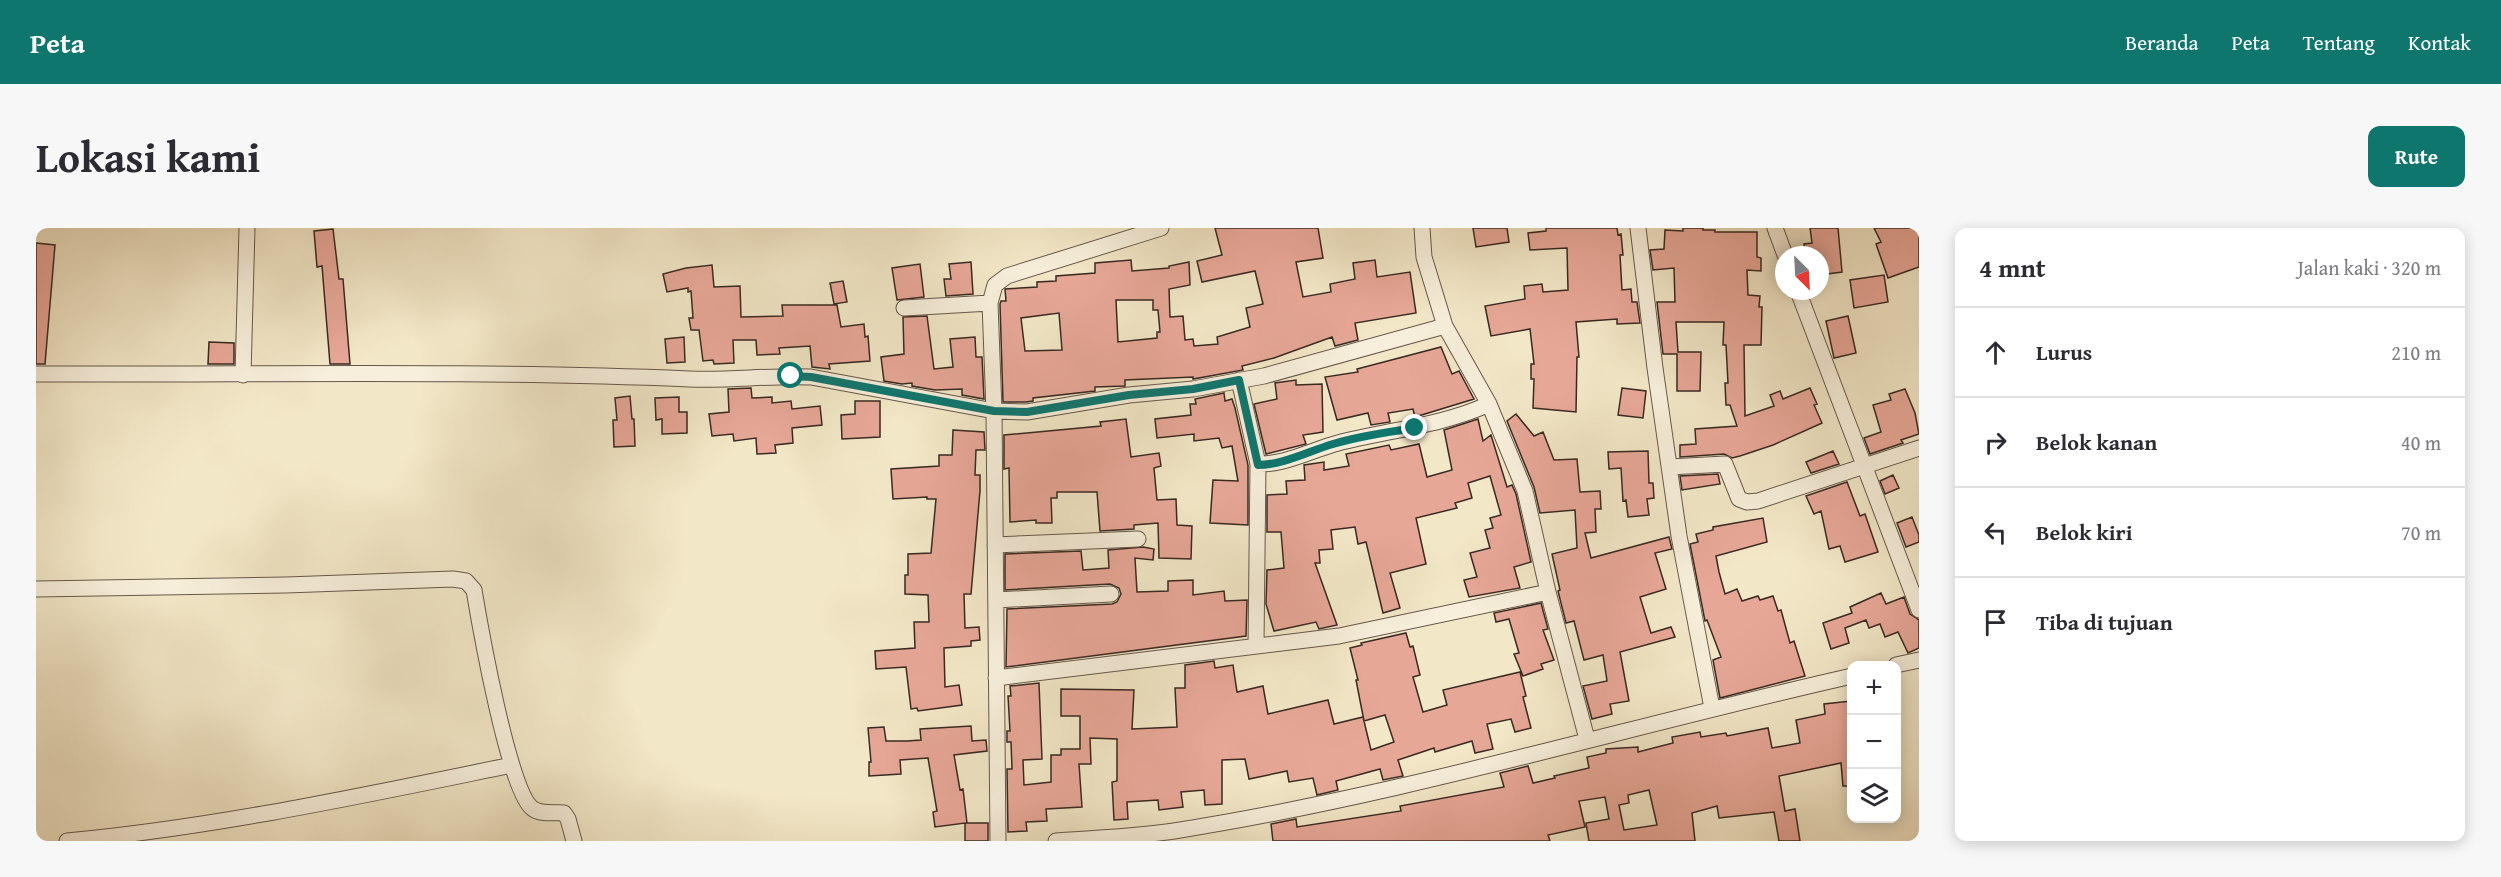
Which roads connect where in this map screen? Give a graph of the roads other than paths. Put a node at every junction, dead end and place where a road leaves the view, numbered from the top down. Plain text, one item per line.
1 (247, 228) edge
2 (1161, 228) edge
3 (1422, 228) edge
4 (1638, 228) edge
5 (1775, 228) edge
6 (1782, 246) edge
7 (1801, 300) edge
8 (990, 303) junction
9 (904, 308) dead end
10 (1445, 326) junction
11 (36, 374) edge
12 (243, 375) junction
13 (1239, 380) junction
14 (1489, 404) junction
15 (994, 411) junction
16 (1919, 448) edge
17 (1258, 465) junction
18 (1863, 466) junction
19 (1669, 467) junction
20 (1138, 539) dead end
21 (995, 545) junction
22 (36, 589) edge
23 (1548, 592) junction
24 (1111, 594) dead end
25 (996, 600) junction
26 (1919, 610) edge
27 (1256, 646) junction
28 (1919, 660) edge
29 (1901, 665) edge
30 (1847, 677) edge
31 (996, 678) junction
32 (1712, 708) junction
33 (1587, 739) junction
34 (512, 765) junction
35 (67, 841) edge
36 (574, 841) edge
37 (998, 841) edge
38 (1056, 841) edge

1 - 12 street
2 - 8 street
3 - 10 street
4 - 19 street
5 - 6 street
7 - 18 street
8 - 9 street
8 - 15 street
10 - 13 street
10 - 14 street
11 - 12 street
12 - 15 street
13 - 15 street
13 - 17 street
14 - 17 street
14 - 23 street
15 - 21 street
16 - 18 street
17 - 27 street
18 - 19 street
18 - 26 street
19 - 32 street
20 - 21 street
21 - 25 street
22 - 34 street
23 - 27 street
23 - 33 street
24 - 25 street
25 - 31 street
27 - 31 street
28 - 29 street
30 - 32 street
31 - 37 street
32 - 33 street
33 - 38 street
34 - 35 street
34 - 36 street

